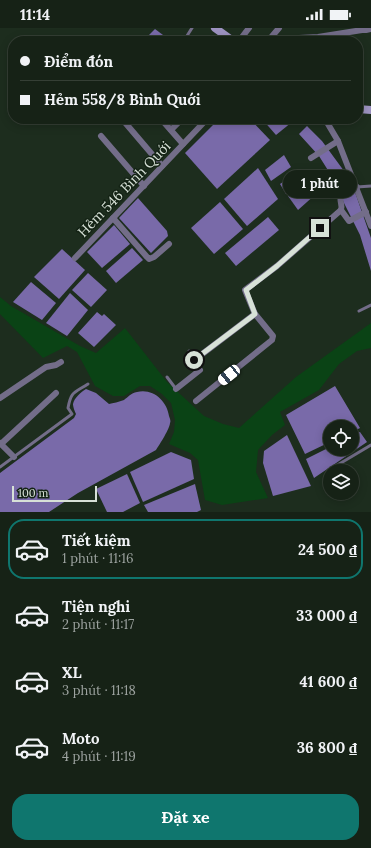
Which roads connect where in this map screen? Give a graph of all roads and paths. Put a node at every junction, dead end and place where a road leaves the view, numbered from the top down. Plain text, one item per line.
1 (215, 28) edge
2 (249, 28) edge
3 (279, 28) edge
4 (371, 30) edge
5 (226, 36) edge
6 (243, 36) edge
7 (272, 36) edge
8 (324, 36) edge
9 (126, 124) edge
10 (166, 124) edge
11 (177, 124) edge
12 (202, 124) edge
13 (328, 124) edge
14 (171, 130) junction
15 (101, 136) dead end
16 (338, 141) junction
17 (183, 144) junction
18 (313, 156) dead end
19 (162, 166) junction
20 (144, 186) junction
21 (371, 186) edge
22 (355, 188) junction
23 (341, 210) junction
24 (364, 212) junction
25 (113, 218) junction
26 (370, 219) edge
27 (371, 226) edge
28 (169, 244) dead end
29 (75, 258) dead end
30 (371, 305) edge
31 (359, 311) dead end
32 (255, 314) junction
33 (189, 351) dead end
34 (194, 360) junction
35 (61, 362) dead end
36 (167, 377) dead end
37 (88, 384) dead end
38 (176, 389) joint
39 (56, 393) dead end
40 (0, 398) edge
41 (196, 401) dead end
42 (0, 444) edge
43 (371, 444) edge
44 (14, 457) junction
45 (339, 464) edge
46 (0, 467) edge

1 - 5 main road
2 - 6 street
3 - 7 street
4 - 8 street
9 - 19 street
10 - 14 street
11 - 14 street
12 - 17 street, Hẻm 546 Bình Quới
13 - 16 street
14 - 17 street
15 - 20 street
16 - 18 street
16 - 22 street
17 - 19 street, Hẻm 546 Bình Quới
19 - 20 street, Hẻm 546 Bình Quới
20 - 25 street, Hẻm 546 Bình Quới
21 - 22 lane
22 - 23 street
22 - 24 street
23 - 24 street
23 - 32 street
24 - 26 street
25 - 28 street
25 - 29 street, Hẻm 546 Bình Quới
26 - 27 street
30 - 31 lane
32 - 34 street
32 - 41 street
33 - 34 lane
34 - 38 street
35 - 40 street
36 - 38 lane
37 - 44 lane
39 - 42 street
42 - 44 street
43 - 45 lane
44 - 46 lane

